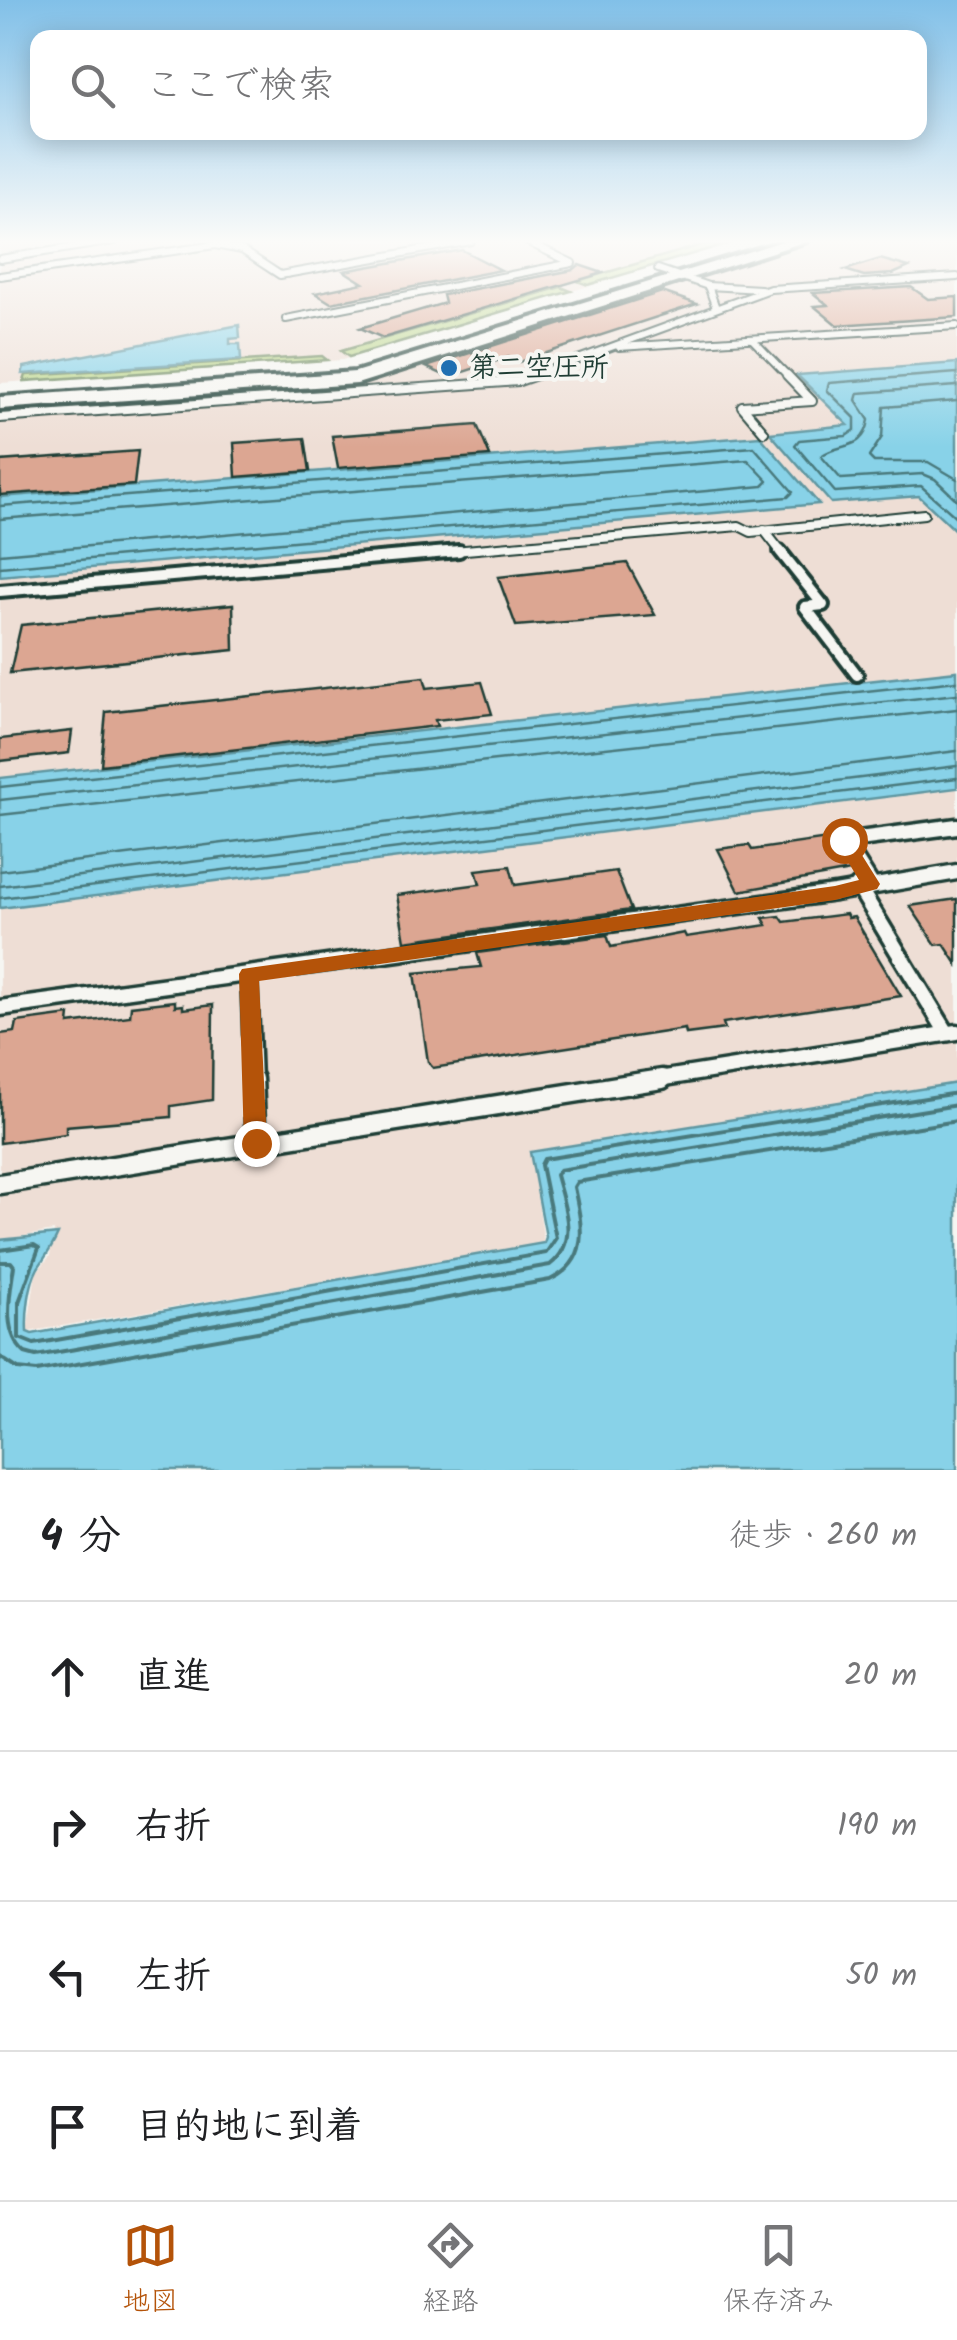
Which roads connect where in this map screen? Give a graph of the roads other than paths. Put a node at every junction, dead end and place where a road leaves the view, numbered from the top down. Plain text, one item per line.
1 (334, 310) edge
2 (524, 310) edge
3 (580, 310) edge
4 (712, 310) edge
5 (286, 319) dead end
6 (957, 326) edge
7 (753, 340) junction
8 (615, 347) junction
9 (0, 388) edge
10 (0, 403) edge
11 (0, 418) edge
12 (764, 432) dead end
13 (924, 514) dead end
14 (764, 530) junction
15 (0, 591) edge
16 (857, 676) dead end
17 (957, 826) edge
18 (957, 872) edge
19 (864, 885) junction
20 (249, 974) junction
21 (0, 1008) edge
22 (952, 1032) edge
23 (256, 1143) junction
24 (0, 1184) edge

1 - 5 lane
2 - 9 main road
3 - 10 main road
4 - 8 lane
6 - 7 lane
7 - 8 lane
7 - 12 lane
8 - 11 lane
13 - 14 lane
14 - 15 lane
14 - 16 lane
17 - 19 lane
18 - 19 lane
19 - 20 lane
19 - 22 lane
20 - 21 lane
20 - 23 lane
22 - 23 lane
23 - 24 lane

